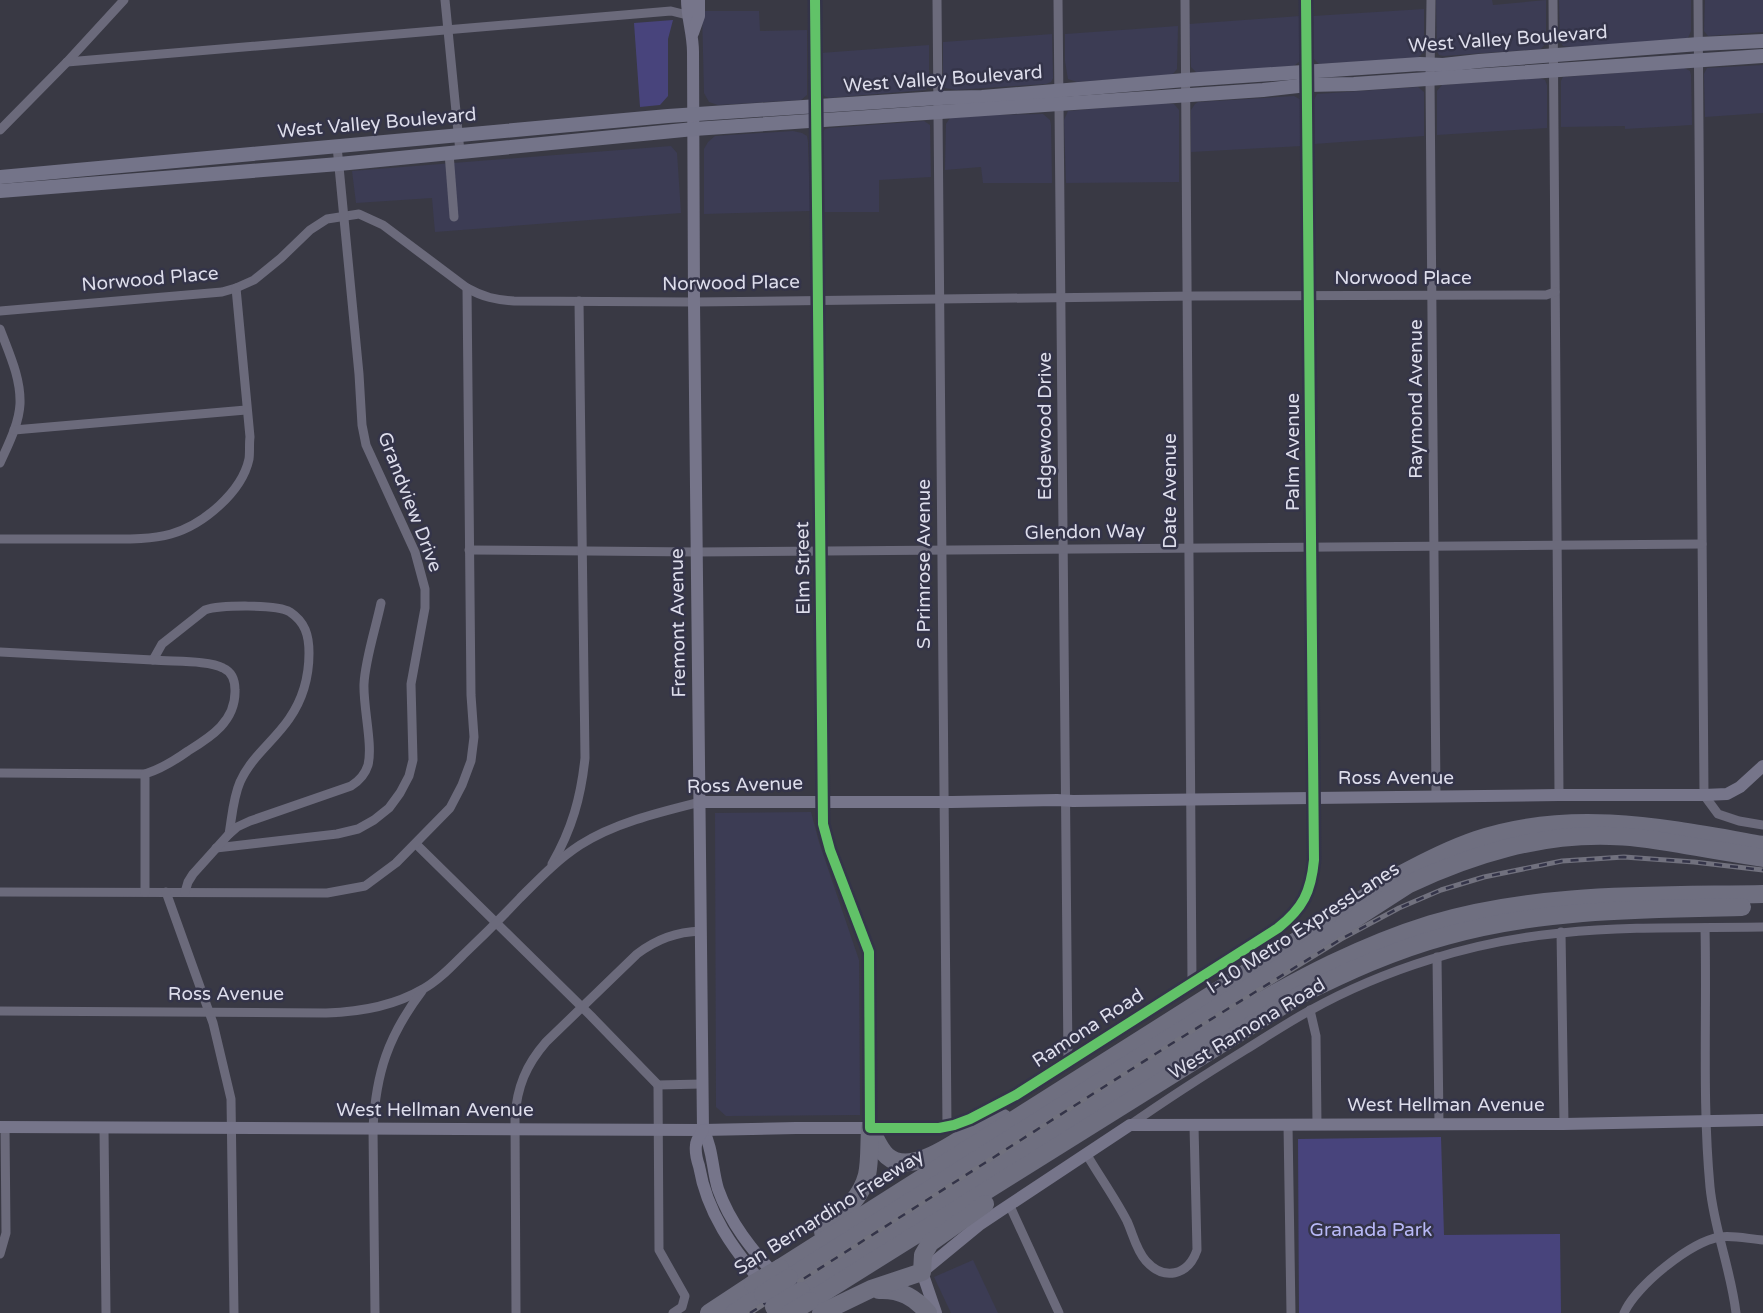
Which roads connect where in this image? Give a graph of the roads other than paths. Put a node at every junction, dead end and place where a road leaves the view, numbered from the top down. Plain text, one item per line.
1 (124, 0) edge
2 (445, 0) edge
3 (687, 0) edge
4 (699, 0) edge
5 (815, 0) edge
6 (937, 0) edge
7 (1058, 0) edge
8 (1185, 0) edge
9 (1306, 0) edge
10 (1431, 0) edge
11 (1553, 0) edge
12 (1698, 0) edge
13 (687, 15) junction
14 (448, 30) junction
15 (692, 34) junction
16 (1763, 41) edge
17 (1699, 44) junction
18 (1763, 56) edge
19 (1698, 60) junction
20 (67, 62) junction
21 (1554, 63) junction
22 (1430, 71) junction
23 (1307, 78) junction
24 (1185, 87) junction
25 (1059, 96) junction
26 (938, 98) junction
27 (937, 113) junction
28 (816, 114) junction
29 (694, 122) junction
30 (0, 130) edge
31 (458, 135) junction
32 (337, 146) junction
33 (454, 152) junction
34 (178, 160) junction
35 (339, 163) junction
36 (0, 177) edge
37 (135, 180) junction
38 (0, 191) edge
39 (344, 216) junction
40 (454, 217) dead end
41 (236, 288) junction
42 (467, 288) junction
43 (1555, 292) junction
44 (1432, 295) junction
45 (1310, 296) junction
46 (1186, 297) junction
47 (1061, 298) junction
48 (939, 299) junction
49 (817, 300) junction
50 (579, 301) junction
51 (694, 302) junction
52 (0, 311) edge
53 (0, 329) edge
54 (246, 410) junction
55 (14, 430) junction
56 (0, 463) edge
57 (0, 539) edge
58 (1702, 544) junction
59 (1558, 545) junction
60 (1434, 546) junction
61 (1311, 547) junction
62 (1188, 548) junction
63 (470, 550) junction
64 (1063, 550) junction
65 (941, 551) junction
66 (582, 552) junction
67 (696, 552) junction
68 (820, 552) junction
69 (381, 603) dead end
70 (0, 652) edge
71 (153, 660) junction
72 (1763, 766) edge
73 (0, 773) edge
74 (145, 774) junction
75 (1559, 795) junction
76 (1704, 795) junction
77 (1436, 797) junction
78 (1313, 798) junction
79 (1190, 799) junction
80 (1065, 800) junction
81 (700, 802) junction
82 (823, 802) junction
83 (943, 802) junction
84 (1763, 825) edge
85 (229, 834) junction
86 (416, 844) junction
87 (1763, 845) edge
88 (216, 848) junction
89 (1763, 858) edge
90 (549, 869) junction
91 (0, 892) edge
92 (145, 892) junction
93 (166, 892) junction
94 (185, 892) junction
95 (1763, 894) edge
96 (1304, 901) joint
97 (1763, 906) edge
98 (495, 923) junction
99 (1430, 925) junction
100 (1763, 927) edge
101 (1705, 928) junction
102 (701, 931) junction
103 (1561, 933) junction
104 (1395, 953) junction
105 (1437, 957) junction
106 (1192, 982) junction
107 (423, 989) junction
108 (580, 1007) junction
109 (1310, 1010) junction
110 (0, 1012) edge
111 (208, 1013) junction
112 (1068, 1062) junction
113 (702, 1084) junction
114 (658, 1085) junction
115 (1136, 1097) junction
116 (1034, 1107) junction
117 (1707, 1121) junction
118 (1763, 1121) edge
119 (1439, 1124) junction
120 (1564, 1124) junction
121 (1130, 1125) junction
122 (1288, 1125) junction
123 (1317, 1125) junction
124 (1194, 1126) junction
125 (3, 1127) edge
126 (947, 1127) junction
127 (104, 1128) junction
128 (231, 1128) junction
129 (373, 1128) junction
130 (870, 1128) junction
131 (515, 1129) junction
132 (657, 1130) junction
133 (703, 1130) junction
134 (1087, 1155) junction
135 (1009, 1204) junction
136 (953, 1211) junction
137 (899, 1228) junction
138 (1720, 1237) junction
139 (1763, 1240) edge
140 (0, 1254) edge
141 (922, 1272) junction
142 (803, 1292) edge
143 (865, 1292) junction
144 (772, 1304) edge
145 (106, 1313) edge
146 (234, 1313) edge
147 (375, 1313) edge
148 (516, 1313) edge
149 (673, 1313) edge
150 (709, 1313) edge
151 (734, 1313) edge
152 (928, 1313) edge
153 (936, 1313) edge
154 (1059, 1313) edge
155 (1291, 1313) edge
156 (1624, 1313) edge
157 (1736, 1313) edge

1 - 20 street
2 - 14 street
3 - 13 street
4 - 15 street
5 - 28 street, Elm Street
6 - 26 street, S Primrose Avenue
7 - 25 street, Edgewood Drive
8 - 24 street, Date Avenue
9 - 23 street, Palm Avenue
10 - 22 street, Raymond Avenue
11 - 21 street
12 - 17 street
13 - 14 street
13 - 15 street
14 - 20 street
14 - 31 street
15 - 29 street, Fremont Avenue
16 - 17 main road, West Valley Boulevard
17 - 19 street
17 - 21 main road, West Valley Boulevard
18 - 19 main road, West Valley Boulevard
19 - 21 main road, West Valley Boulevard
19 - 58 street
20 - 30 street
21 - 22 main road, West Valley Boulevard
21 - 43 street
22 - 23 main road, West Valley Boulevard
22 - 44 street, Raymond Avenue
23 - 24 main road, West Valley Boulevard
23 - 45 street, Palm Avenue
24 - 25 main road, West Valley Boulevard
24 - 46 street, Date Avenue
25 - 26 main road, West Valley Boulevard
25 - 27 main road, West Valley Boulevard
25 - 47 street, Edgewood Drive
26 - 27 street, S Primrose Avenue
26 - 28 main road, West Valley Boulevard
27 - 28 main road, West Valley Boulevard
27 - 48 street, S Primrose Avenue
28 - 29 main road, West Valley Boulevard
28 - 49 street, Elm Street
29 - 31 main road, West Valley Boulevard
29 - 33 main road, West Valley Boulevard
29 - 51 street, Fremont Avenue
31 - 32 main road, West Valley Boulevard
31 - 33 street
32 - 34 main road, West Valley Boulevard
32 - 35 street, Grandview Drive
33 - 35 main road, West Valley Boulevard
33 - 40 street
34 - 36 main road, West Valley Boulevard
34 - 37 main road
35 - 37 main road, West Valley Boulevard
35 - 39 street, Grandview Drive
37 - 38 main road, West Valley Boulevard
39 - 41 street, Norwood Place
39 - 42 street, Norwood Place
39 - 88 street, Grandview Drive
41 - 52 street, Norwood Place
41 - 54 street
42 - 50 street, Norwood Place
42 - 63 street
43 - 44 street, Norwood Place
43 - 59 street
44 - 45 street, Norwood Place
44 - 60 street, Raymond Avenue
45 - 46 street, Norwood Place
45 - 61 street, Palm Avenue
46 - 47 street, Norwood Place
46 - 62 street, Date Avenue
47 - 48 street, Norwood Place
47 - 64 street, Edgewood Drive
48 - 49 street, Norwood Place
48 - 65 street, S Primrose Avenue
49 - 51 street, Norwood Place
49 - 68 street, Elm Street
50 - 51 street, Norwood Place
50 - 66 street
51 - 67 street, Fremont Avenue
53 - 55 street
54 - 55 street
54 - 57 street
55 - 56 street
58 - 59 street, Glendon Way
58 - 76 street
59 - 60 street, Glendon Way
59 - 75 street
60 - 61 street, Glendon Way
60 - 77 street, Raymond Avenue
61 - 62 street, Glendon Way
61 - 78 street, Palm Avenue
62 - 64 street, Glendon Way
62 - 79 street, Date Avenue
63 - 66 street, Glendon Way
63 - 86 street
64 - 65 street, Glendon Way
64 - 80 street, Edgewood Drive
65 - 68 street, Glendon Way
65 - 83 street, S Primrose Avenue
66 - 67 street, Glendon Way
66 - 90 street
67 - 68 street, Glendon Way
67 - 81 street, Fremont Avenue
68 - 82 street, Elm Street
69 - 85 street
70 - 71 street
71 - 74 street
71 - 85 street
72 - 76 street
73 - 74 street
74 - 92 street
75 - 76 street
75 - 77 street, Ross Avenue
76 - 84 street
77 - 78 street, Ross Avenue
78 - 79 street, Ross Avenue
78 - 96 street, Palm Avenue
79 - 80 street, Ross Avenue
79 - 106 street, Date Avenue
80 - 83 street, Ross Avenue
80 - 112 street, Edgewood Drive
81 - 82 street, Ross Avenue
81 - 90 street, Ross Avenue
81 - 102 street, Fremont Avenue
82 - 83 street, Ross Avenue
82 - 130 street, Elm Street
83 - 126 street, S Primrose Avenue
85 - 88 street
86 - 94 street
86 - 98 street
87 - 116 highway, San Bernardino Freeway
88 - 94 street
89 - 142 highway, I-10 Metro ExpressLanes
90 - 98 street, Ross Avenue
91 - 92 street
92 - 93 street
93 - 94 street
93 - 111 street
95 - 99 highway, I-10 Metro ExpressLanes
96 - 106 street, Ramona Road
97 - 104 highway, San Bernardino Freeway
98 - 107 street, Ross Avenue
98 - 108 street
99 - 104 highway
99 - 137 highway, I-10 Metro ExpressLanes
100 - 101 street, West Ramona Road
101 - 103 street, West Ramona Road
101 - 117 street
102 - 108 street
102 - 113 street, Fremont Avenue
103 - 105 street, West Ramona Road
103 - 120 street
104 - 115 highway, San Bernardino Freeway
105 - 109 street, West Ramona Road
105 - 119 street
106 - 112 street, Ramona Road
107 - 111 street, Ross Avenue
107 - 129 street
108 - 114 street
108 - 131 street
109 - 121 street, West Ramona Road
109 - 123 street
110 - 111 street, Ross Avenue
111 - 128 street
112 - 126 street, Ramona Road
113 - 114 street
113 - 133 street, Fremont Avenue
114 - 132 street
115 - 136 highway, San Bernardino Freeway
115 - 141 highway
116 - 130 highway
116 - 142 highway, San Bernardino Freeway
117 - 118 street, West Hellman Avenue
117 - 120 street, West Hellman Avenue
117 - 138 street
119 - 120 street, West Hellman Avenue
119 - 123 street, West Hellman Avenue
121 - 124 street, West Hellman Avenue
121 - 134 street, West Ramona Road
122 - 123 street, West Hellman Avenue
122 - 124 street, West Hellman Avenue
122 - 155 street
124 - 134 street
125 - 127 street, West Hellman Avenue
125 - 140 street
126 - 130 street, Ramona Road
127 - 128 street, West Hellman Avenue
127 - 145 street
128 - 129 street, West Hellman Avenue
128 - 146 street
129 - 131 street, West Hellman Avenue
129 - 147 street
130 - 133 street, West Hellman Avenue
130 - 142 highway
131 - 132 street, West Hellman Avenue
131 - 148 street
132 - 133 street, West Hellman Avenue
132 - 149 street
133 - 142 street, Fremont Avenue
133 - 144 street, Fremont Avenue
134 - 135 street, West Ramona Road
135 - 141 street, West Ramona Road
135 - 154 street
136 - 137 highway
136 - 142 highway, San Bernardino Freeway
137 - 142 highway, I-10 Metro ExpressLanes
138 - 139 street
138 - 156 street
138 - 157 street
141 - 143 highway
141 - 153 street
142 - 143 highway
142 - 144 highway, San Bernardino Freeway, bridge
142 - 144 highway, I-10 Metro ExpressLanes, bridge
143 - 152 highway
144 - 150 highway, San Bernardino Freeway
144 - 151 highway, I-10 Metro ExpressLanes

